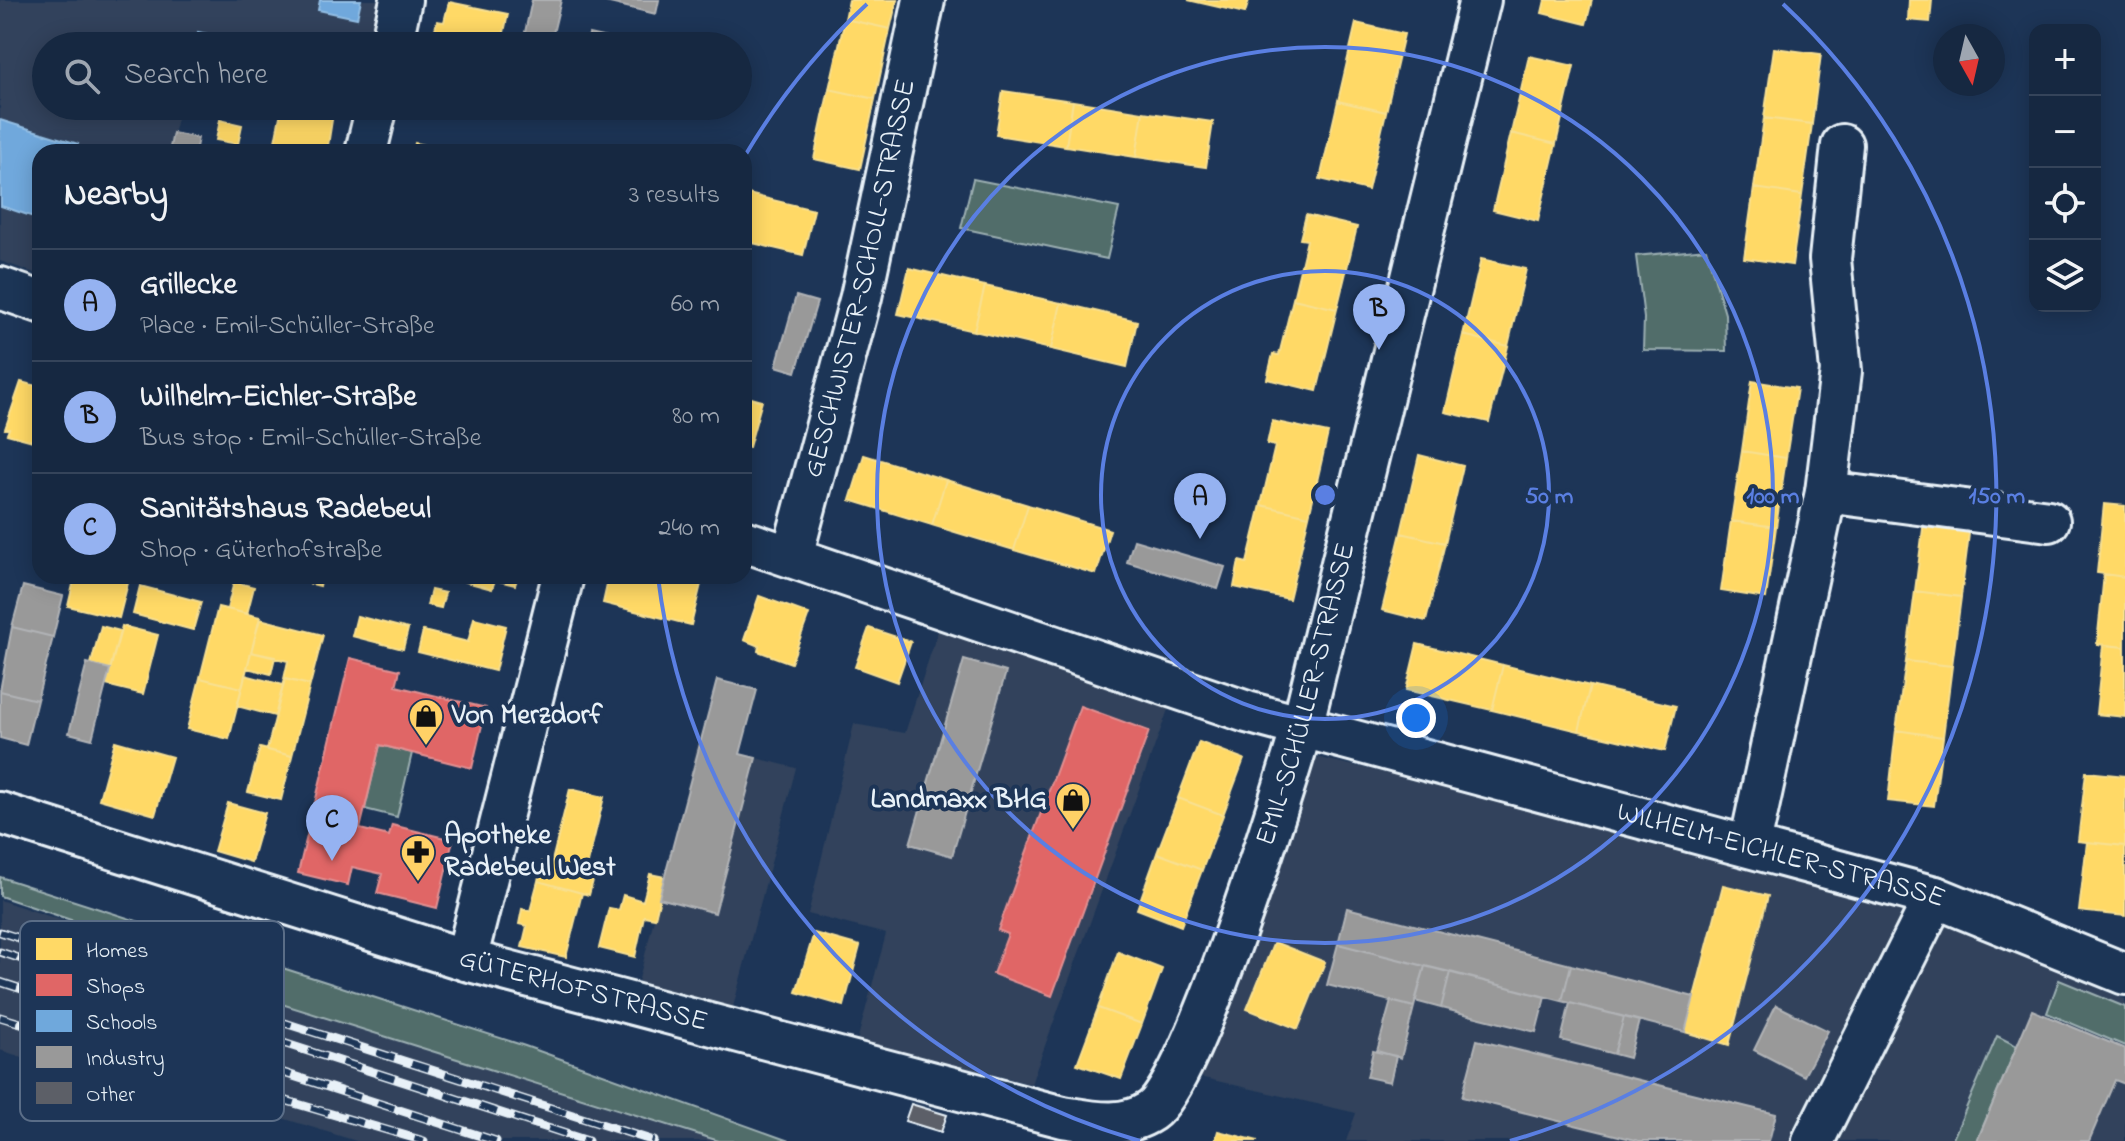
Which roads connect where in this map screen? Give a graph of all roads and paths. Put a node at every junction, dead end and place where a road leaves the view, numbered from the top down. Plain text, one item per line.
1 (401, 0) edge
2 (924, 0) edge
3 (1480, 0) edge
4 (394, 32) edge
5 (374, 120) edge
6 (368, 144) edge
7 (1842, 145) dead end
8 (1, 292) edge
9 (32, 300) edge
10 (1826, 492) junction
11 (2049, 521) dead end
12 (752, 544) edge
13 (792, 556) junction
14 (561, 584) edge
15 (1302, 727) junction
16 (0, 813) edge
17 (1750, 845) junction
18 (1935, 897) junction
19 (466, 960) junction
20 (2125, 974) edge
21 (1166, 1096) joint
22 (1813, 1141) edge

1 - 4 street
2 - 13 street, GESCHWISTER-SCHOLL-STRASSE
3 - 15 street, EMIL-SCHÜLLER-STRASSE
5 - 6 street
7 - 10 street
8 - 9 street
10 - 11 street
10 - 17 street
12 - 13 street, WILHELM-EICHLER-STRASSE
13 - 15 street, WILHELM-EICHLER-STRASSE
14 - 19 street
15 - 17 street, WILHELM-EICHLER-STRASSE
15 - 21 street, EMIL-SCHÜLLER-STRASSE
16 - 19 street, GÜTERHOFSTRASSE
17 - 18 street, WILHELM-EICHLER-STRASSE
18 - 20 street, WILHELM-EICHLER-STRASSE
18 - 22 street
19 - 21 street, GÜTERHOFSTRASSE

